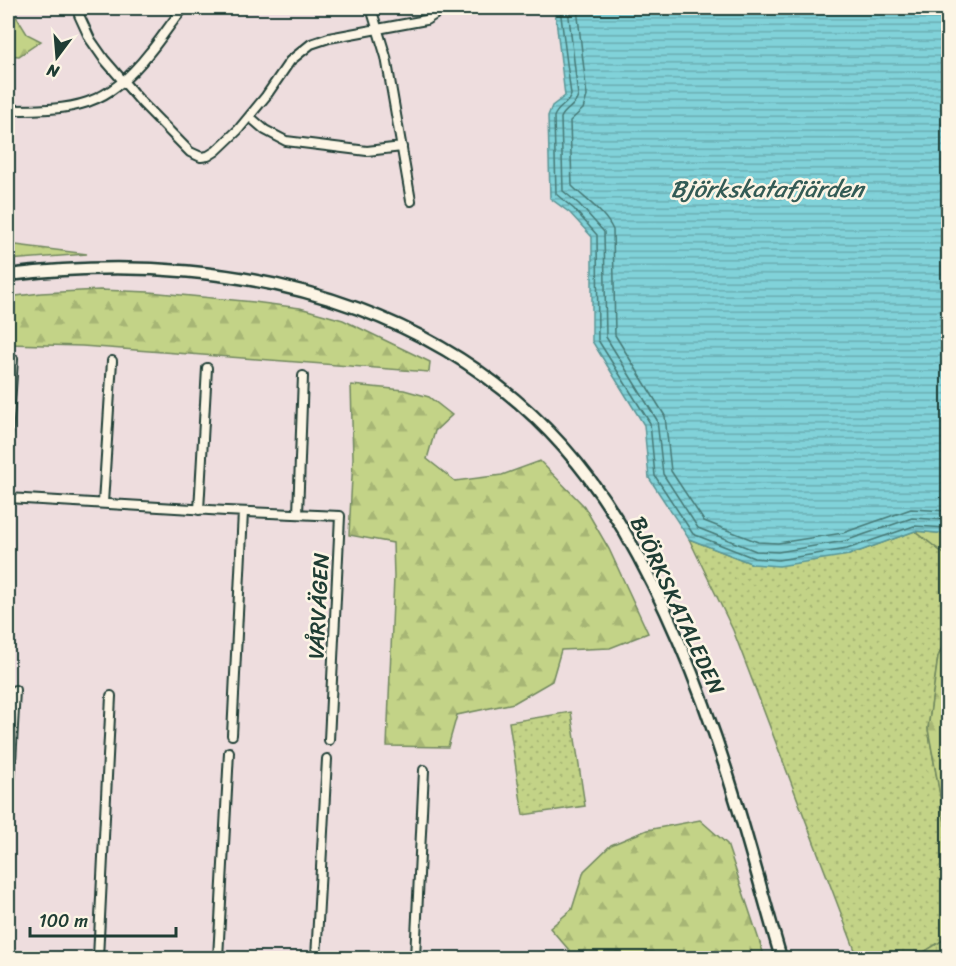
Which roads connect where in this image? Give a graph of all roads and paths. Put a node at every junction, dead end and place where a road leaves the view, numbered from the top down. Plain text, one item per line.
1 (78, 8) edge
2 (184, 8) edge
3 (371, 8) edge
4 (440, 8) edge
5 (379, 30) junction
6 (124, 82) junction
7 (8, 110) edge
8 (250, 117) junction
9 (402, 147) junction
10 (411, 201) dead end
11 (8, 275) edge
12 (13, 359) dead end
13 (112, 361) dead end
14 (207, 368) dead end
15 (303, 376) dead end
16 (8, 436) edge
17 (8, 498) edge
18 (103, 503) junction
19 (199, 510) junction
20 (243, 512) junction
21 (298, 514) junction
22 (15, 690) dead end
23 (111, 696) dead end
24 (232, 735) dead end
25 (329, 740) dead end
26 (229, 752) dead end
27 (327, 759) dead end
28 (424, 770) dead end
29 (8, 817) edge
30 (98, 958) edge
31 (218, 958) edge
32 (316, 958) edge
33 (414, 958) edge
34 (781, 958) edge

1 - 6 street
2 - 6 street
3 - 5 street
4 - 5 street
5 - 8 street
5 - 9 street
6 - 7 street
6 - 8 street
8 - 9 street
9 - 10 street
11 - 34 main road, BJÖRKSKATALEDEN
12 - 16 street
13 - 18 street
14 - 19 street
15 - 21 street
17 - 18 street, VÅRVÄGEN
18 - 19 street, VÅRVÄGEN
19 - 20 street, VÅRVÄGEN
20 - 21 street, VÅRVÄGEN
20 - 24 street
21 - 25 street, VÅRVÄGEN
22 - 29 street
23 - 30 street
26 - 31 street
27 - 32 street
28 - 33 street

